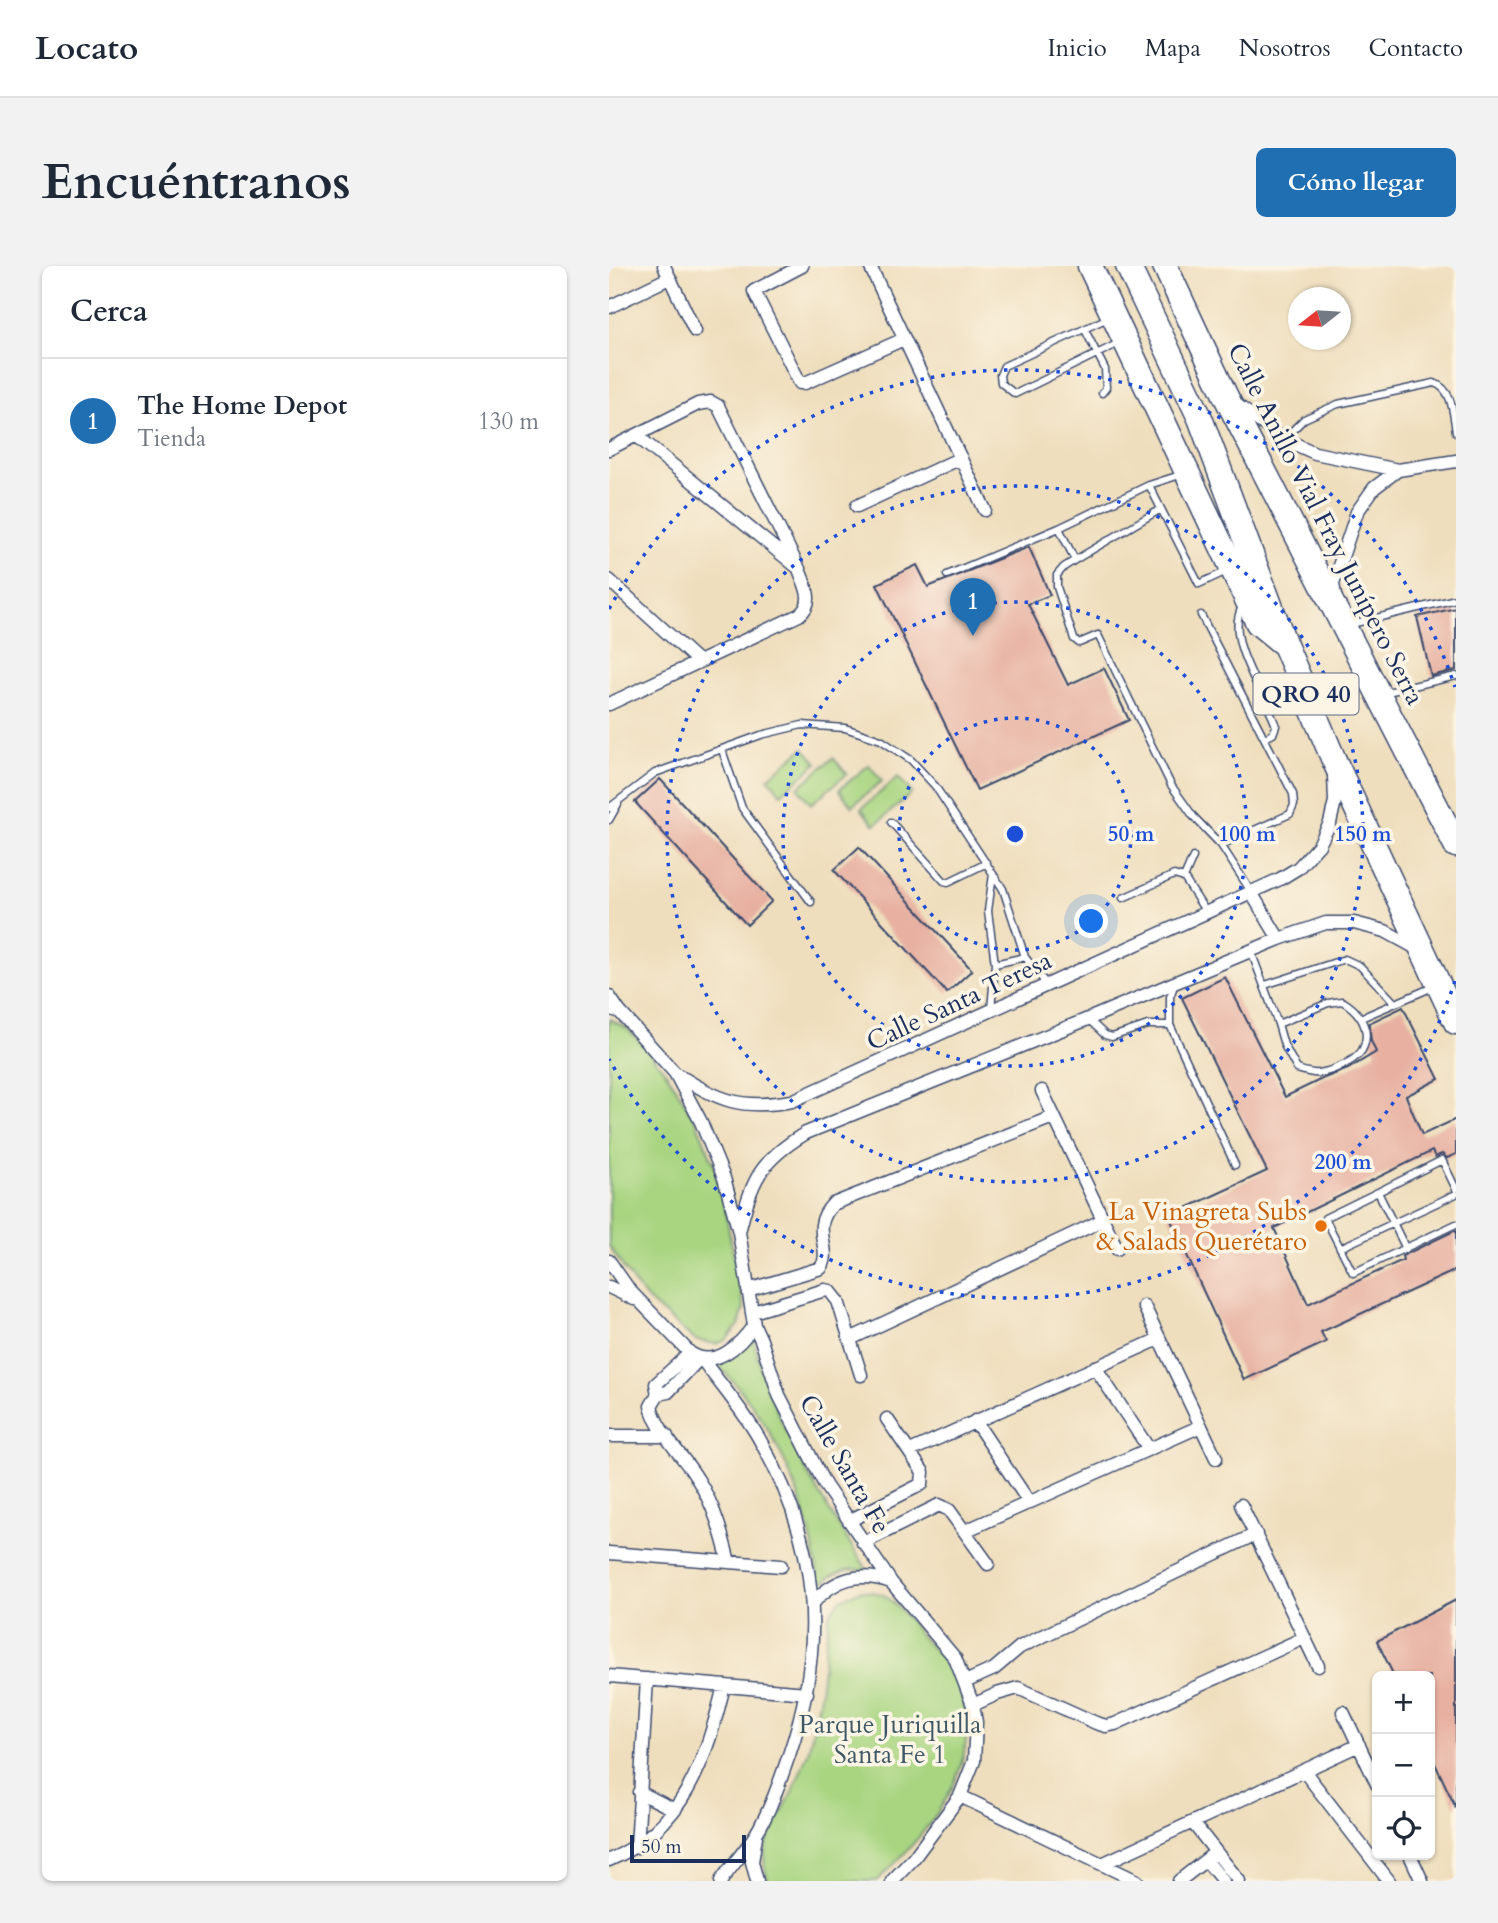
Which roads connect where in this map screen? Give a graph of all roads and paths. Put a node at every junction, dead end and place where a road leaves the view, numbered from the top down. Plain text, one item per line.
1 (802, 266) edge
2 (1090, 266) edge
3 (1128, 266) edge
4 (1165, 266) edge
5 (1178, 266) edge
6 (871, 267) edge
7 (666, 272) edge
8 (609, 307) edge
9 (1185, 307) junction
10 (1113, 316) junction
11 (1084, 330) junction
12 (695, 331) dead end
13 (904, 339) junction
14 (1125, 341) junction
15 (1098, 354) junction
16 (1102, 393) dead end
17 (1226, 397) junction
18 (1456, 432) edge
19 (636, 436) junction
20 (1284, 439) junction
21 (609, 449) edge
22 (961, 458) junction
23 (1456, 461) edge
24 (1398, 470) junction
25 (1187, 472) junction
26 (1149, 485) junction
27 (857, 506) dead end
28 (1161, 509) junction
29 (985, 510) dead end
30 (1059, 528) junction
31 (1075, 561) junction
32 (799, 569) junction
33 (1232, 569) junction
34 (947, 575) dead end
35 (609, 580) edge
36 (1247, 599) junction
37 (1456, 599) edge
38 (1201, 615) dead end
39 (1340, 621) junction
40 (1285, 645) junction
41 (698, 661) junction
42 (1456, 676) edge
43 (1377, 694) junction
44 (609, 704) edge
45 (1265, 738) junction
46 (722, 750) junction
47 (1333, 758) junction
48 (619, 803) junction
49 (609, 808) edge
50 (609, 820) edge
51 (891, 822) dead end
52 (1221, 845) junction
53 (1456, 845) edge
54 (1193, 857) dead end
55 (987, 863) junction
56 (993, 874) junction
57 (1184, 878) junction
58 (1252, 894) junction
59 (1123, 898) dead end
60 (811, 902) dead end
61 (1207, 914) junction
62 (1279, 939) junction
63 (1251, 951) junction
64 (1422, 951) junction
65 (1025, 957) junction
66 (995, 964) junction
67 (1175, 983) junction
68 (1047, 985) junction
69 (1265, 985) junction
70 (1438, 985) junction
71 (609, 996) edge
72 (1395, 1003) junction
73 (614, 1010) edge
74 (991, 1012) junction
75 (1361, 1018) junction
76 (1088, 1019) junction
77 (1456, 1022) edge
78 (1278, 1024) junction
79 (1170, 1025) junction
80 (675, 1073) junction
81 (1042, 1091) dead end
82 (1053, 1117) junction
83 (1235, 1165) dead end
84 (1456, 1191) edge
85 (1378, 1192) junction
86 (1103, 1220) junction
87 (1393, 1224) junction
88 (1456, 1224) edge
89 (739, 1232) junction
90 (1340, 1248) junction
91 (1117, 1249) dead end
92 (1406, 1249) junction
93 (609, 1261) edge
94 (609, 1287) edge
95 (748, 1290) junction
96 (642, 1303) junction
97 (1144, 1306) dead end
98 (754, 1318) junction
99 (850, 1339) junction
100 (1159, 1339) junction
101 (697, 1357) junction
102 (1095, 1367) junction
103 (861, 1375) dead end
104 (887, 1419) dead end
105 (975, 1421) junction
106 (1201, 1426) junction
107 (609, 1436) edge
108 (667, 1436) junction
109 (1149, 1449) junction
110 (910, 1451) junction
111 (1216, 1458) dead end
112 (1029, 1502) junction
113 (1241, 1505) dead end
114 (849, 1521) junction
115 (965, 1531) junction
116 (1256, 1534) junction
117 (863, 1543) junction
118 (609, 1553) edge
119 (729, 1562) junction
120 (988, 1564) dead end
121 (781, 1566) dead end
122 (891, 1582) junction
123 (812, 1604) junction
124 (1304, 1638) junction
125 (1318, 1666) dead end
126 (609, 1676) edge
127 (647, 1679) junction
128 (965, 1682) junction
129 (724, 1686) junction
130 (807, 1693) junction
131 (973, 1705) junction
132 (1343, 1712) dead end
133 (1359, 1745) junction
134 (1304, 1771) junction
135 (1372, 1773) edge
136 (639, 1792) junction
137 (960, 1796) junction
138 (675, 1810) junction
139 (1193, 1823) junction
140 (757, 1833) junction
141 (637, 1847) junction
142 (1211, 1856) junction
143 (609, 1860) edge
144 (1412, 1860) edge
145 (1102, 1864) junction
146 (721, 1881) edge
147 (757, 1881) edge
148 (892, 1881) edge
149 (1137, 1881) edge
150 (1179, 1881) edge
151 (1223, 1881) edge
152 (1239, 1881) edge
153 (1389, 1881) edge
154 (1422, 1881) edge

1 - 13 street
2 - 10 highway
3 - 40 highway, QRO 40
4 - 9 highway, Calle Anillo Vial Fray Junípero Serra / QRO 40
5 - 9 street
6 - 13 street
7 - 8 street
7 - 12 street
9 - 17 highway, Calle Anillo Vial Fray Junípero Serra / QRO 40
10 - 11 lane
10 - 14 highway
11 - 15 lane
11 - 15 lane
13 - 22 street
14 - 15 lane
14 - 25 highway
15 - 16 lane
17 - 20 street
17 - 39 highway, Calle Anillo Vial Fray Junípero Serra / QRO 40
18 - 20 lane
19 - 21 street
19 - 32 street
19 - 32 street
20 - 24 street
22 - 27 street
22 - 29 street
23 - 24 street
24 - 39 street
25 - 26 lane
25 - 33 highway
26 - 28 lane
26 - 30 lane
28 - 31 lane
28 - 33 lane
30 - 31 lane
30 - 34 lane
31 - 52 lane
32 - 41 street
33 - 36 highway
35 - 41 street
36 - 40 highway
36 - 45 lane
37 - 39 lane
38 - 45 lane
39 - 43 highway, Calle Anillo Vial Fray Junípero Serra / QRO 40
40 - 47 highway, QRO 40
41 - 44 street
42 - 43 lane
43 - 53 highway, Calle Anillo Vial Fray Junípero Serra / QRO 40
45 - 52 lane
46 - 48 lane
46 - 55 lane
46 - 60 lane
47 - 58 street, Calle Santa Teresa
47 - 64 highway, QRO 40
48 - 49 lane
48 - 50 lane
51 - 55 lane
52 - 58 lane
54 - 57 lane
55 - 56 lane
56 - 65 lane
56 - 66 lane
57 - 59 lane
57 - 61 lane
58 - 61 street, Calle Santa Teresa
58 - 62 street
61 - 68 street, Calle Santa Teresa
62 - 63 street
62 - 64 street
63 - 67 street
63 - 69 lane
64 - 70 highway, QRO 40
65 - 66 lane
65 - 68 lane
66 - 74 lane
67 - 76 street
67 - 79 lane
68 - 74 street, Calle Santa Teresa
69 - 72 lane
69 - 78 lane
70 - 72 lane
70 - 77 highway, QRO 40
71 - 73 street
72 - 75 lane
73 - 80 street
74 - 80 street, Calle Santa Teresa
75 - 78 lane
75 - 78 lane
76 - 79 lane
76 - 89 street
79 - 83 lane
80 - 89 street
81 - 82 street
82 - 86 street
82 - 95 street
84 - 85 lane
84 - 87 lane
85 - 87 lane
85 - 90 lane
86 - 91 street
86 - 99 street
87 - 90 lane
87 - 92 lane
88 - 92 lane
89 - 95 street, Calle Santa Fe
90 - 92 lane
93 - 96 street
94 - 96 street
95 - 98 street, Calle Santa Fe
96 - 101 street
97 - 100 street
98 - 99 street
98 - 101 street
98 - 114 street, Calle Santa Fe
99 - 103 street
100 - 102 street
100 - 106 street
101 - 108 street
101 - 123 street
102 - 105 street
102 - 109 street
104 - 110 street
105 - 110 street
105 - 112 street
106 - 109 street
106 - 111 street
107 - 108 street
108 - 119 street
109 - 112 street
110 - 114 street
112 - 115 street
113 - 116 street
114 - 117 street, Calle Santa Fe
115 - 117 street
115 - 120 street
116 - 124 street
116 - 128 street
117 - 122 street, Calle Santa Fe
118 - 119 street
119 - 121 street
122 - 123 street, Calle Santa Fe
122 - 128 street, Calle Santa Fe
123 - 130 street
124 - 125 street
124 - 131 street
126 - 127 street
127 - 129 street
127 - 136 street
128 - 131 street, Calle Santa Fe
129 - 130 street
129 - 138 street
130 - 140 street
131 - 137 street, Calle Santa Fe
132 - 133 street
133 - 134 street
133 - 135 street
134 - 139 street
134 - 153 street
136 - 138 street
136 - 141 street
137 - 145 street
137 - 148 street, Calle Santa Fe
138 - 141 street
139 - 142 street
139 - 145 street
140 - 146 street
140 - 147 street
141 - 143 street
142 - 150 street
142 - 151 street
142 - 152 street
144 - 154 street
145 - 149 street

